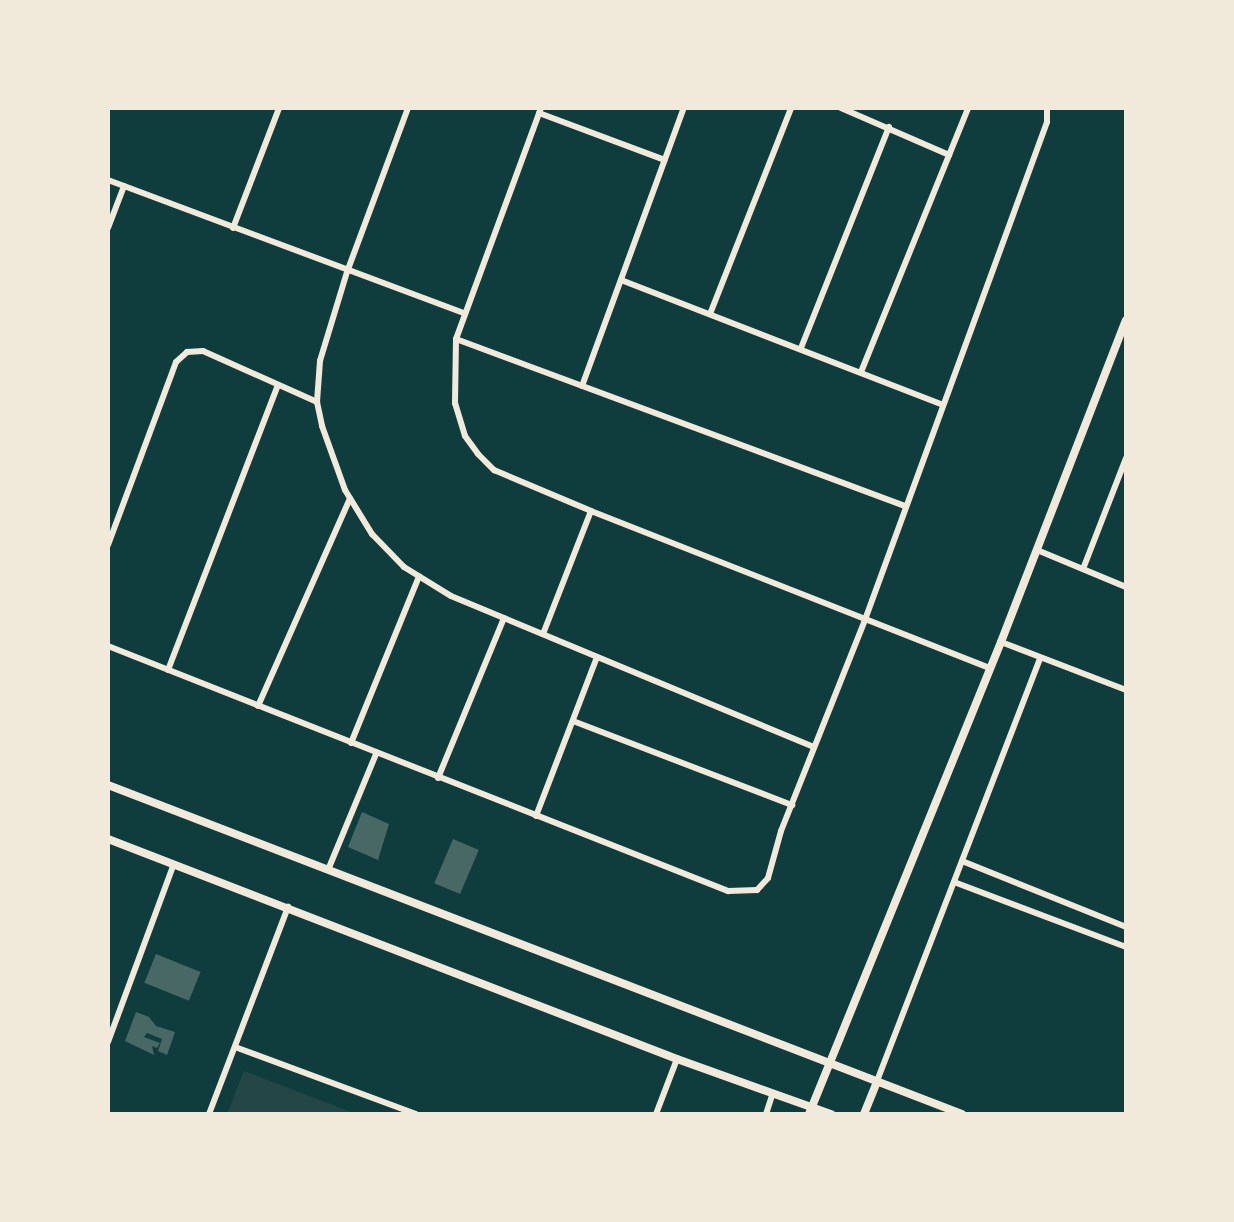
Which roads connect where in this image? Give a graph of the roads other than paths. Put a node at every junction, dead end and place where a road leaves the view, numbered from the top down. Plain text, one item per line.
1 (279, 108) edge
2 (408, 108) edge
3 (684, 108) edge
4 (791, 108) edge
5 (841, 108) edge
6 (968, 108) edge
7 (1047, 108) edge
8 (540, 111) edge
9 (889, 127) junction
10 (949, 155) junction
11 (665, 160) junction
12 (108, 180) edge
13 (124, 186) junction
14 (108, 228) edge
15 (233, 228) junction
16 (347, 272) junction
17 (621, 280) junction
18 (463, 313) junction
19 (710, 314) junction
20 (1126, 320) edge
21 (456, 339) junction
22 (801, 348) junction
23 (861, 372) junction
24 (278, 385) junction
25 (582, 386) junction
26 (317, 402) junction
27 (943, 405) junction
28 (1126, 458) edge
29 (350, 498) junction
30 (906, 506) junction
31 (591, 511) junction
32 (108, 545) edge
33 (1037, 550) junction
34 (1083, 569) junction
35 (419, 576) junction
36 (1126, 587) edge
37 (866, 617) junction
38 (504, 618) junction
39 (543, 634) junction
40 (1001, 642) junction
41 (108, 646) edge
42 (597, 657) junction
43 (1040, 658) junction
44 (989, 668) junction
45 (168, 670) junction
46 (1126, 690) edge
47 (258, 706) junction
48 (573, 721) junction
49 (351, 743) junction
50 (814, 747) junction
51 (376, 754) junction
52 (438, 778) junction
53 (108, 785) edge
54 (792, 805) junction
55 (536, 816) junction
56 (108, 839) edge
57 (962, 861) junction
58 (174, 864) junction
59 (328, 870) junction
60 (954, 882) junction
61 (288, 907) junction
62 (1126, 927) edge
63 (1126, 947) edge
64 (108, 1042) edge
65 (235, 1047) junction
66 (677, 1059) junction
67 (830, 1063) junction
68 (877, 1081) junction
69 (773, 1093) junction
70 (810, 1110) edge
71 (209, 1114) edge
72 (416, 1114) edge
73 (656, 1114) edge
74 (766, 1114) edge
75 (831, 1114) edge
76 (864, 1114) edge
77 (962, 1114) edge

1 - 15 street
2 - 16 street
3 - 11 street
4 - 19 street
5 - 9 street
6 - 10 street
7 - 27 street
8 - 11 street
8 - 18 street
9 - 10 street
9 - 22 street
10 - 23 street
11 - 17 street
12 - 13 street
13 - 14 street
13 - 15 street
15 - 16 street
16 - 18 street
16 - 26 street
17 - 19 street
17 - 25 street
18 - 21 street
19 - 22 street
20 - 33 street
21 - 25 street
21 - 31 street
22 - 23 street
23 - 27 street
24 - 26 street
24 - 32 street
24 - 45 street
25 - 30 street
26 - 29 street
27 - 30 street
28 - 34 street
29 - 35 street
29 - 47 street
30 - 37 street
31 - 37 street
31 - 39 street
33 - 34 street
33 - 40 street
34 - 36 street
35 - 38 street
35 - 49 street
37 - 44 street
37 - 50 street
38 - 39 street
38 - 52 street
39 - 42 street
40 - 43 street
40 - 44 street
41 - 45 street
42 - 48 street
42 - 50 street
43 - 46 street
43 - 57 street
44 - 67 street
45 - 47 street
47 - 49 street
48 - 54 street
48 - 55 street
49 - 51 street
50 - 54 street
51 - 52 street
51 - 59 street
52 - 55 street
53 - 59 street
54 - 55 street
56 - 58 street
57 - 60 street
57 - 62 street
58 - 61 street
58 - 64 street
59 - 67 street
60 - 63 street
60 - 68 street
61 - 65 street
61 - 66 street
65 - 71 street
65 - 72 street
66 - 69 street
66 - 73 street
67 - 68 street
67 - 70 street
68 - 76 street
68 - 77 street
69 - 70 street
69 - 74 street
70 - 75 street

